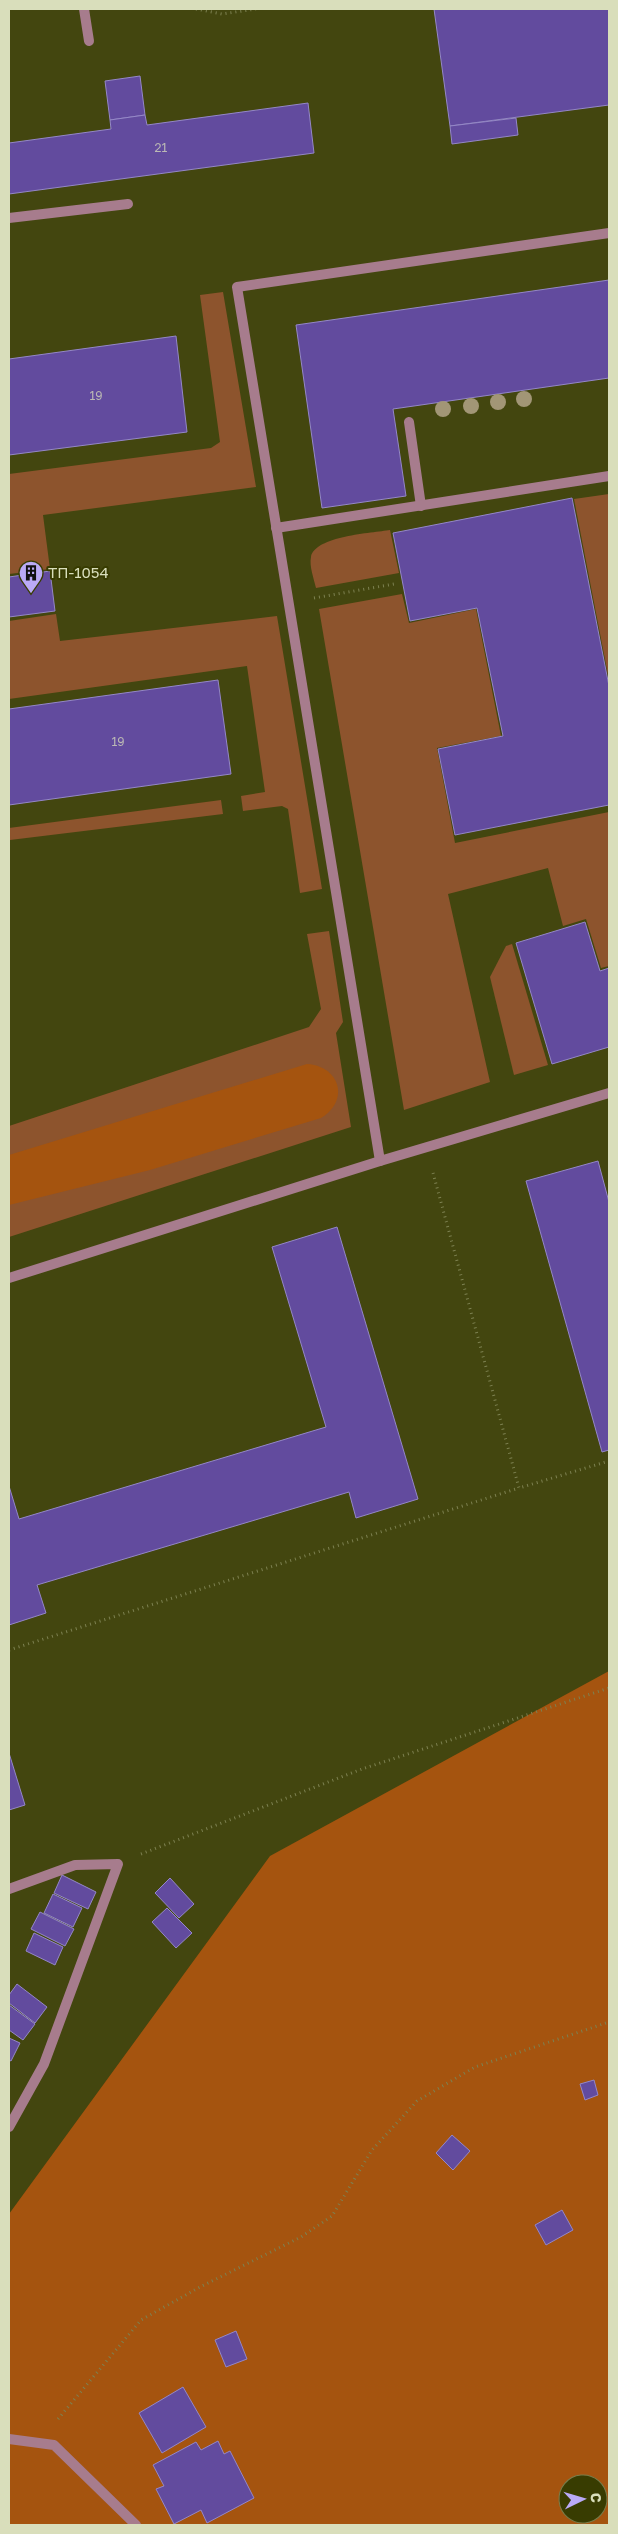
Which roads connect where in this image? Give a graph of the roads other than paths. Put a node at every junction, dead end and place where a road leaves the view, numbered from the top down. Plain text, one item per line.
1 (84, 9) edge
2 (89, 41) dead end
3 (128, 204) dead end
4 (9, 218) edge
5 (609, 233) edge
6 (409, 422) dead end
7 (609, 476) edge
8 (421, 506) junction
9 (276, 528) junction
10 (609, 1093) edge
11 (380, 1161) junction
12 (9, 1278) edge
13 (9, 1890) edge
14 (9, 2127) edge
15 (9, 2439) edge
16 (136, 2525) edge

1 - 2 lane
3 - 4 lane
5 - 9 lane
6 - 8 lane
7 - 8 lane
8 - 9 lane
9 - 11 lane
10 - 11 lane
11 - 12 lane
13 - 14 lane
15 - 16 lane

